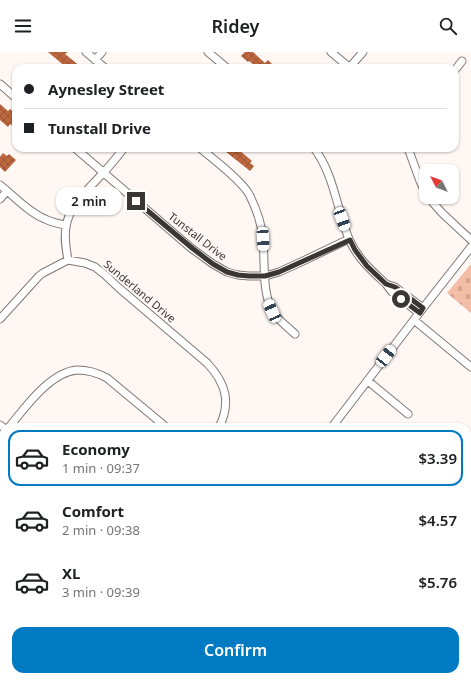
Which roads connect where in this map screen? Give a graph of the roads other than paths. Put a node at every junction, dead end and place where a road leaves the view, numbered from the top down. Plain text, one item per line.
1 (86, 52) edge
2 (102, 52) edge
3 (208, 52) edge
4 (331, 52) edge
5 (363, 52) edge
6 (95, 60) junction
7 (462, 61) dead end
8 (100, 64) edge
9 (222, 64) edge
10 (345, 64) edge
11 (353, 64) edge
12 (459, 65) edge
13 (0, 84) edge
14 (12, 94) edge
15 (80, 152) edge
16 (121, 152) edge
17 (205, 152) edge
18 (317, 152) edge
19 (409, 152) edge
20 (104, 173) junction
21 (419, 178) edge
22 (0, 185) edge
23 (7, 191) junction
24 (0, 199) edge
25 (434, 204) edge
26 (66, 226) junction
27 (350, 240) junction
28 (471, 240) edge
29 (471, 248) edge
30 (68, 260) junction
31 (265, 276) junction
32 (421, 310) junction
33 (0, 319) edge
34 (414, 320) junction
35 (295, 334) dead end
36 (471, 367) edge
37 (368, 380) junction
38 (408, 414) dead end
39 (12, 423) edge
40 (161, 423) edge
41 (221, 423) edge
42 (335, 423) edge

1 - 6 street
2 - 6 street
3 - 9 street
4 - 10 street
5 - 11 street
6 - 8 street
7 - 12 street
13 - 14 street
15 - 20 street, Tunstall Drive
16 - 20 street
17 - 31 street
18 - 27 street
19 - 21 street
20 - 26 street
20 - 31 street, Tunstall Drive
22 - 23 street
23 - 24 street
23 - 26 street
25 - 28 street
26 - 30 street
27 - 31 street, Tunstall Drive
27 - 32 street
29 - 32 street
30 - 33 street
30 - 41 street, Sunderland Drive
31 - 35 street
32 - 34 street
34 - 36 street
34 - 37 street
37 - 38 street
37 - 42 street
39 - 40 street

